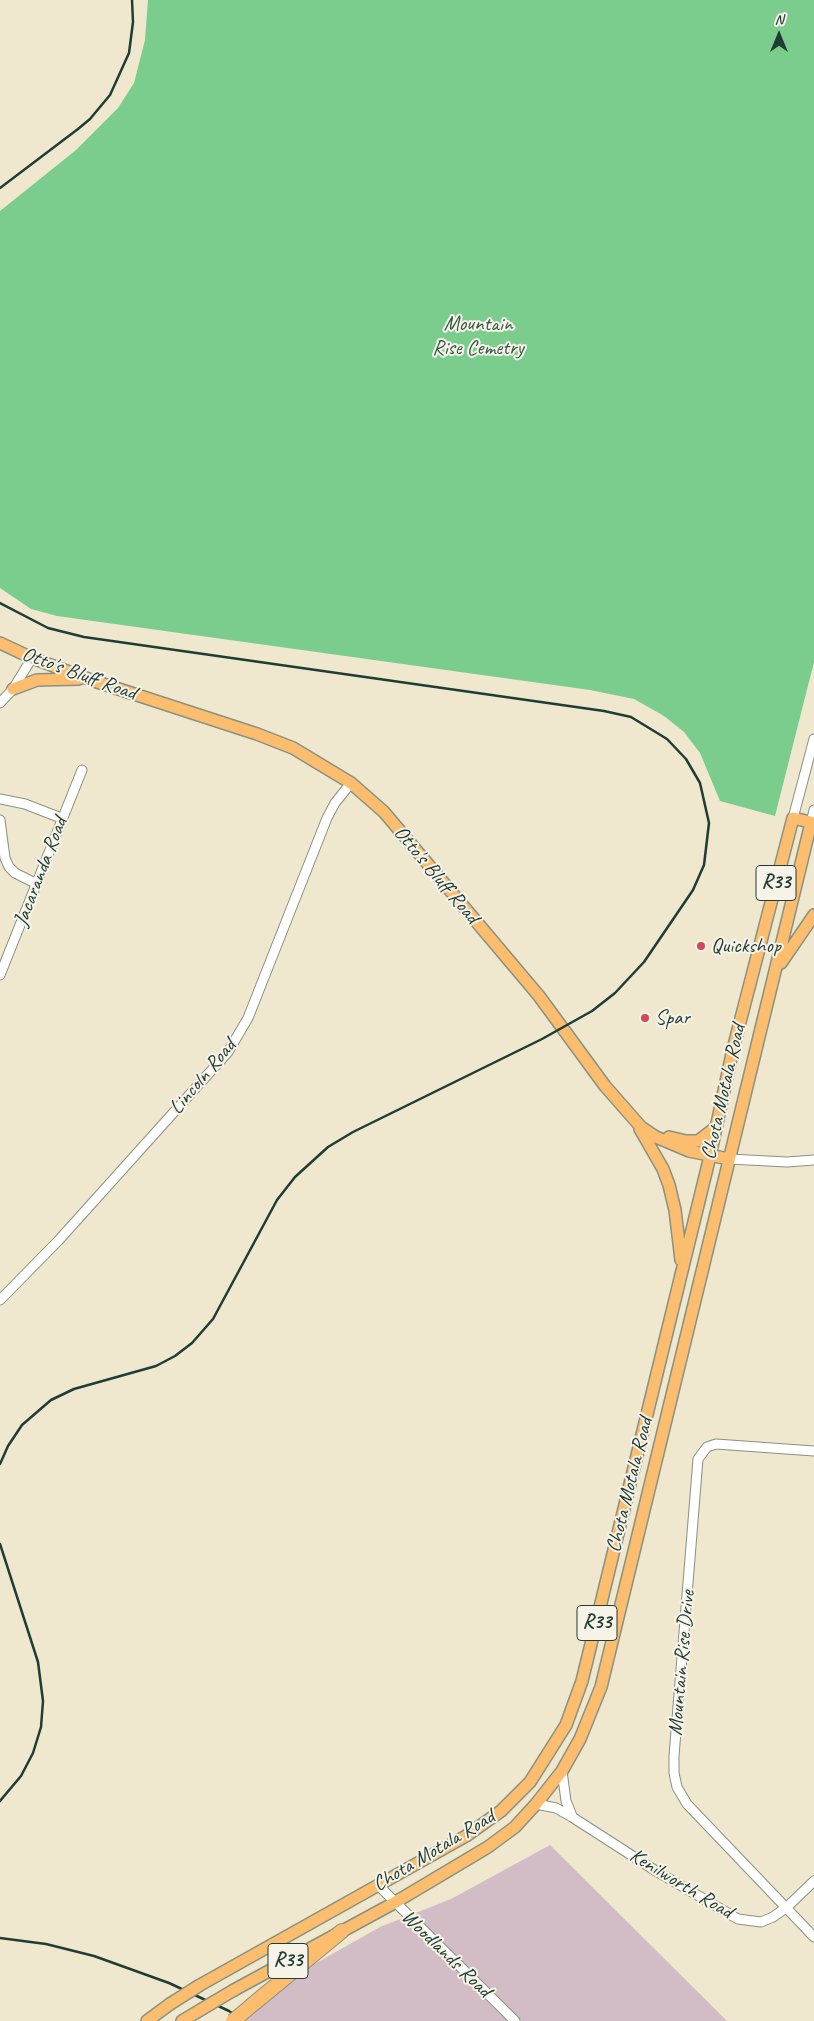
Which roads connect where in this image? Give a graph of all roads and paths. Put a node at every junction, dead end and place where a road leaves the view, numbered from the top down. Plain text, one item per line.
1 (0, 643) edge
2 (32, 658) junction
3 (91, 680) junction
4 (13, 689) junction
5 (0, 703) edge
6 (814, 739) edge
7 (82, 770) dead end
8 (351, 783) junction
9 (0, 799) edge
10 (814, 810) edge
11 (61, 818) junction
12 (792, 818) junction
13 (0, 820) edge
14 (812, 823) edge
15 (37, 884) junction
16 (814, 915) edge
17 (776, 970) junction
18 (0, 975) edge
19 (638, 1124) junction
20 (715, 1127) junction
21 (710, 1156) junction
22 (729, 1159) junction
23 (814, 1160) edge
24 (681, 1274) junction
25 (0, 1300) edge
26 (814, 1451) edge
27 (562, 1771) junction
28 (536, 1804) junction
29 (572, 1817) junction
30 (814, 1881) edge
31 (379, 1886) junction
32 (394, 1903) junction
33 (787, 1907) junction
34 (342, 1931) junction
35 (814, 1936) edge
36 (198, 2014) edge
37 (147, 2021) edge
38 (182, 2021) edge
39 (233, 2021) edge
40 (515, 2021) edge

1 - 2 main road, Otto's Bluff Road
2 - 3 main road, Otto's Bluff Road
2 - 4 street
3 - 4 main road
3 - 8 main road, Otto's Bluff Road
4 - 5 street
6 - 12 street, Chota Motala Road
7 - 11 street, Jacaranda Road
8 - 19 main road, Otto's Bluff Road
8 - 25 street, Lincoln Road
9 - 11 street
10 - 14 street, Chota Motala Road
11 - 15 street, Jacaranda Road
12 - 14 main road
12 - 20 main road, Chota Motala Road / R33
13 - 15 street
14 - 17 main road, Chota Motala Road / R33
15 - 18 street, Jacaranda Road
16 - 17 main road
17 - 22 main road, Chota Motala Road / R33
19 - 20 main road
19 - 21 main road, Otto's Bluff Road
19 - 24 main road
20 - 21 main road, Chota Motala Road / R33
21 - 22 main road, Otto's Bluff Road
21 - 24 main road, Chota Motala Road / R33
22 - 23 street, Otto's Bluff Road
22 - 27 main road, Chota Motala Road / R33
24 - 31 main road, Chota Motala Road / R33
26 - 33 street, Mountain Rise Drive
27 - 28 main road, Chota Motala Road / R33
27 - 29 street
28 - 29 street, Kenilworth Road
28 - 32 main road, Chota Motala Road / R33
29 - 33 street, Kenilworth Road
30 - 33 street, Kenilworth Road
31 - 32 street, Woodlands Road
31 - 37 main road, Chota Motala Road / R33, bridge
32 - 34 main road, Chota Motala Road / R33
32 - 40 street, Woodlands Road
33 - 35 street, Mountain Rise Drive
34 - 36 main road, Chota Motala Road / R33, bridge
34 - 39 highway, bridge
36 - 38 main road, Chota Motala Road / R33

